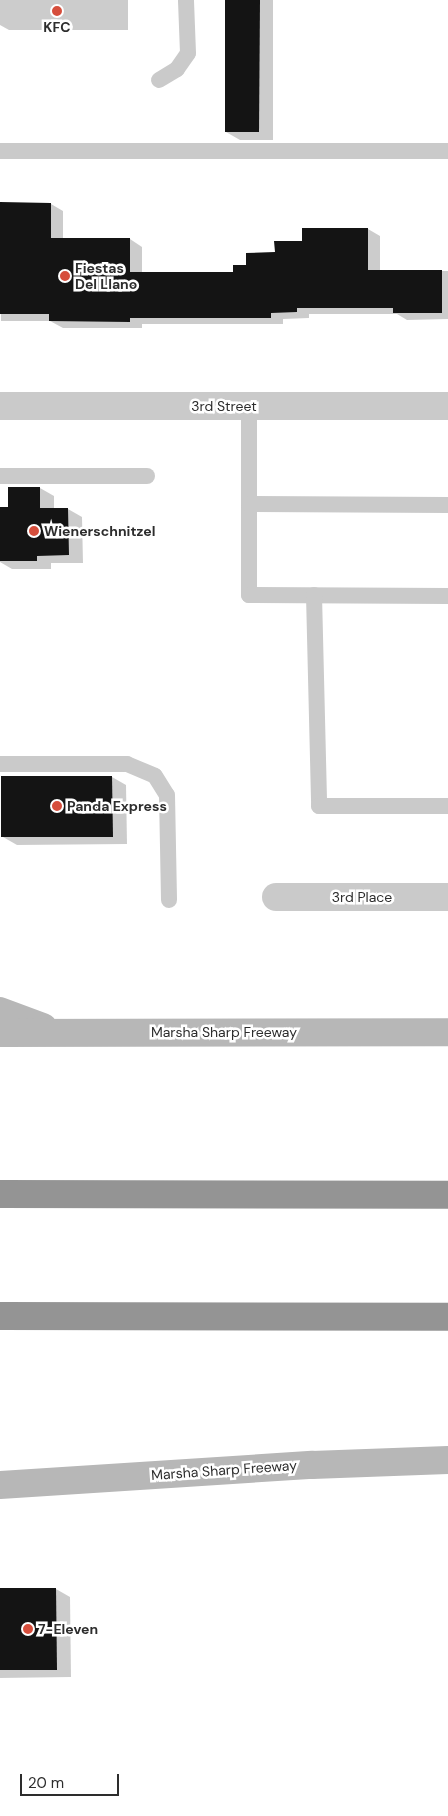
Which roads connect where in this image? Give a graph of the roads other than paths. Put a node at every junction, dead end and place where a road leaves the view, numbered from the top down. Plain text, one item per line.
1 (186, 0) edge
2 (158, 80) dead end
3 (0, 151) edge
4 (448, 151) edge
5 (0, 406) edge
6 (249, 406) junction
7 (448, 406) edge
8 (0, 476) edge
9 (148, 476) dead end
10 (249, 504) junction
11 (448, 505) edge
12 (314, 595) junction
13 (448, 596) edge
14 (0, 764) edge
15 (448, 806) edge
16 (276, 897) dead end
17 (448, 897) edge
18 (169, 900) dead end
19 (0, 1011) edge
20 (448, 1032) edge
21 (0, 1033) edge
22 (59, 1033) junction
23 (0, 1048) edge
24 (0, 1194) edge
25 (448, 1195) edge
26 (0, 1316) edge
27 (448, 1317) edge
28 (448, 1460) edge
29 (0, 1485) edge

1 - 2 lane
3 - 4 lane
5 - 6 street, 3rd Street
6 - 7 street, 3rd Street
6 - 10 lane
8 - 9 lane
10 - 11 lane
10 - 12 lane
12 - 13 lane
12 - 15 lane
14 - 18 lane
16 - 17 street, 3rd Place
19 - 22 main road
20 - 22 main road, Marsha Sharp Freeway
21 - 22 main road, Marsha Sharp Freeway
22 - 23 main road
24 - 25 highway
26 - 27 highway
28 - 29 main road, Marsha Sharp Freeway

